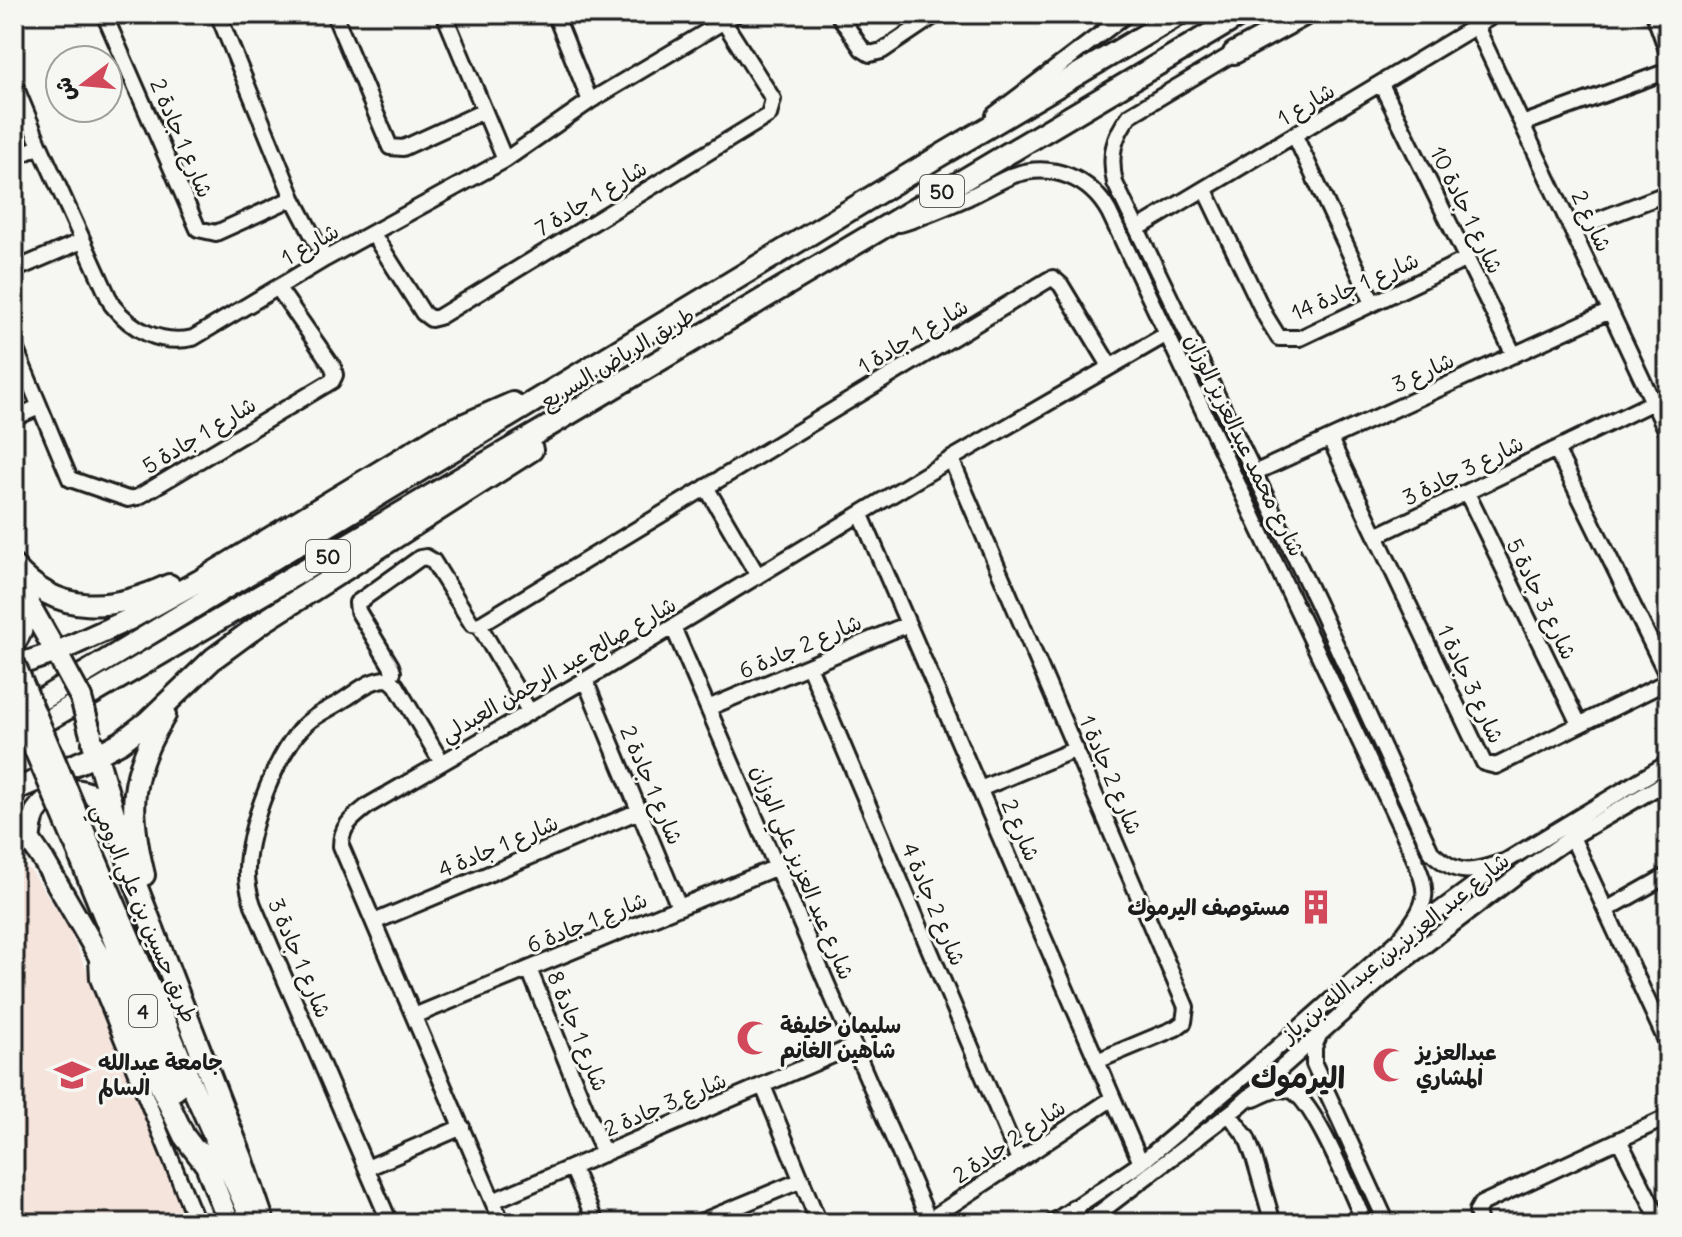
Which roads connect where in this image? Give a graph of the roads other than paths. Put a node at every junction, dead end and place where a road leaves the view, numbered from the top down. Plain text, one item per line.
1 (104, 14) edge
2 (218, 14) edge
3 (334, 14) edge
4 (444, 14) edge
5 (555, 14) edge
6 (838, 14) edge
7 (937, 14) edge
8 (1127, 14) edge
9 (1165, 14) edge
10 (1180, 14) edge
11 (1243, 14) edge
12 (1288, 14) edge
13 (1306, 14) edge
14 (1496, 14) edge
15 (1654, 14) edge
16 (730, 18) edge
17 (1476, 26) junction
18 (1234, 53) junction
19 (1668, 53) edge
20 (1095, 65) junction
21 (1668, 71) edge
22 (14, 83) edge
23 (1381, 84) junction
24 (590, 101) junction
25 (484, 111) junction
26 (1522, 124) junction
27 (1295, 136) junction
28 (40, 146) junction
29 (14, 158) edge
30 (936, 158) junction
31 (505, 160) junction
32 (1205, 190) junction
33 (1668, 193) edge
34 (293, 198) junction
35 (1124, 200) junction
36 (1107, 208) junction
37 (1137, 229) junction
38 (1572, 230) junction
39 (373, 234) junction
40 (869, 234) junction
41 (82, 241) junction
42 (325, 259) junction
43 (1467, 259) junction
44 (14, 270) edge
45 (278, 288) junction
46 (1373, 303) junction
47 (1610, 311) junction
48 (1167, 334) junction
49 (14, 345) edge
50 (1514, 355) junction
51 (1110, 366) junction
52 (586, 370) junction
53 (642, 370) junction
54 (1653, 402) junction
55 (39, 407) junction
56 (1664, 416) edge
57 (14, 418) edge
58 (1668, 434) edge
59 (1330, 439) junction
60 (1556, 449) junction
61 (951, 459) junction
62 (1254, 473) junction
63 (706, 487) junction
64 (1467, 493) junction
65 (861, 515) junction
66 (1376, 536) junction
67 (253, 547) junction
68 (14, 566) edge
69 (758, 576) junction
70 (1285, 580) junction
71 (17, 582) edge
72 (1322, 615) junction
73 (908, 624) junction
74 (479, 625) junction
75 (673, 627) junction
76 (1313, 641) junction
77 (14, 643) edge
78 (59, 657) junction
79 (14, 665) edge
80 (809, 666) junction
81 (1350, 675) junction
82 (389, 679) junction
83 (1668, 679) edge
84 (585, 680) junction
85 (177, 694) junction
86 (14, 701) edge
87 (708, 708) junction
88 (529, 711) junction
89 (14, 716) edge
90 (1579, 724) junction
91 (14, 740) edge
92 (1076, 749) junction
93 (95, 756) junction
94 (442, 763) junction
95 (1668, 763) edge
96 (1668, 781) edge
97 (980, 789) junction
98 (14, 790) edge
99 (639, 811) junction
100 (14, 817) edge
101 (114, 819) junction
102 (1572, 837) junction
103 (1414, 838) junction
104 (22, 842) edge
105 (87, 855) junction
106 (1506, 861) junction
107 (777, 867) junction
108 (1668, 877) edge
109 (679, 907) junction
110 (1606, 910) junction
111 (374, 922) junction
112 (1399, 940) junction
113 (98, 954) junction
114 (167, 968) junction
115 (529, 969) junction
116 (414, 1016) junction
117 (1321, 1030) junction
118 (1668, 1045) edge
119 (854, 1046) junction
120 (1097, 1061) junction
121 (763, 1086) junction
122 (1113, 1098) junction
123 (1234, 1110) junction
124 (1315, 1117) junction
125 (1668, 1117) edge
126 (462, 1127) junction
127 (1619, 1140) junction
128 (1350, 1146) junction
129 (604, 1154) junction
130 (1019, 1160) junction
131 (1141, 1163) junction
132 (206, 1165) junction
133 (572, 1167) junction
134 (367, 1168) junction
135 (1125, 1174) junction
136 (802, 1180) junction
137 (493, 1201) junction
138 (1074, 1207) junction
139 (1090, 1220) edge
140 (930, 1222) edge
141 (197, 1223) edge
142 (229, 1223) edge
143 (254, 1223) edge
144 (264, 1223) edge
145 (390, 1223) edge
146 (502, 1223) edge
147 (596, 1223) edge
148 (698, 1223) edge
149 (819, 1223) edge
150 (1052, 1223) edge
151 (1069, 1223) edge
152 (1273, 1223) edge
153 (1365, 1223) edge
154 (1387, 1223) edge
155 (1480, 1223) edge
156 (1661, 1223) edge

1 - 34 street, شارع 1 جادة 2
2 - 34 street
3 - 25 street
4 - 25 street
5 - 24 street
6 - 7 street
8 - 30 street
9 - 20 highway
10 - 20 highway, طريق الرياض السريع / 50
11 - 40 highway, طريق الرياض السريع / 50
12 - 18 highway
13 - 18 highway
14 - 17 street, شارع 1
15 - 19 street
16 - 24 street, شارع 1
16 - 39 street, شارع 1 جادة 7
17 - 23 street, شارع 1
17 - 26 street, شارع 2
18 - 35 street, شارع محمد عبدالعزيز الوزان
20 - 30 highway, طريق الرياض السريع / 50
21 - 26 street
22 - 28 street, شارع 1
23 - 27 street, شارع 1
23 - 43 street, شارع 1 جادة 10
24 - 31 street, شارع 1
25 - 31 street
26 - 38 street, شارع 2
27 - 32 street, شارع 1
27 - 46 street
28 - 29 street
28 - 41 street, شارع 1
30 - 52 highway, طريق الرياض السريع / 50
31 - 39 street, شارع 1
32 - 37 street, شارع 1
32 - 46 street, شارع 1 جادة 14
33 - 38 street
34 - 42 street
35 - 36 street
35 - 37 street, شارع محمد عبدالعزيز الوزان
36 - 40 street, شارع محمد عبدالعزيز الوزان
36 - 48 street, شارع محمد عبدالعزيز الوزان
37 - 62 street, شارع محمد عبدالعزيز الوزان
38 - 47 street, شارع 2
39 - 42 street, شارع 1
40 - 53 highway, طريق الرياض السريع / 50
41 - 44 street
41 - 45 street, شارع 1
42 - 45 street, شارع 1
43 - 46 street, شارع 1 جادة 14
43 - 50 street, شارع 1 جادة 10
45 - 55 street, شارع 1 جادة 5
47 - 50 street, شارع 3
47 - 54 street, شارع 2
48 - 51 street, شارع صالح عبد الرحمن العبدلي
48 - 70 street, شارع محمد عبدالعزيز الوزان
49 - 55 street, شارع 1 جادة 5
50 - 59 street, شارع 3
51 - 61 street, شارع صالح عبد الرحمن العبدلي
51 - 63 street, شارع 1 جادة 1
52 - 67 highway
52 - 89 highway, طريق الرياض السريع / 50
53 - 85 highway
53 - 91 highway, طريق الرياض السريع / 50
54 - 56 street, شارع 2
54 - 60 street
55 - 57 street
56 - 58 street, شارع 2
59 - 62 street, شارع 3
59 - 66 street, شارع 3 جادة 1
60 - 64 street, شارع 3 جادة 3
60 - 83 street, شارع 3 جادة 3
61 - 65 street, شارع صالح عبد الرحمن العبدلي
61 - 92 street, شارع 2 جادة 1
62 - 72 street, شارع محمد عبدالعزيز الوزان
63 - 69 street
63 - 74 street, شارع 1 جادة 1
64 - 66 street, شارع 3 جادة 3
64 - 90 street, شارع 3 جادة 5
65 - 69 street, شارع صالح عبد الرحمن العبدلي
65 - 73 street, شارع 2
66 - 90 street, شارع 3 جادة 1
67 - 68 highway
67 - 78 highway
69 - 75 street, شارع صالح عبد الرحمن العبدلي
70 - 72 street
70 - 76 street, شارع محمد عبدالعزيز الوزان
71 - 77 highway
71 - 78 highway
72 - 81 street, شارع محمد عبدالعزيز الوزان
73 - 80 street, شارع 2 جادة 6
73 - 97 street, شارع 2
74 - 82 street
74 - 88 street
75 - 84 street, شارع صالح عبد الرحمن العبدلي
75 - 87 street, شارع عبد العزيز علي الوزان
76 - 81 street
76 - 103 street, شارع محمد عبدالعزيز الوزان
78 - 79 highway
78 - 93 highway, bridge
79 - 105 highway, طريق حسين بن علي الرومي / 4, bridge
80 - 87 street, شارع 2 جادة 6
80 - 130 street, شارع 2 جادة 4
81 - 103 street, شارع محمد عبدالعزيز الوزان
82 - 94 street
82 - 134 street, شارع 1 جادة 3
83 - 90 street, شارع 3 جادة 1
84 - 88 street, شارع صالح عبد الرحمن العبدلي
84 - 99 street, شارع 1 جادة 2
85 - 93 highway
85 - 114 highway
86 - 105 highway, طريق حسين بن علي الرومي / 4, bridge
87 - 107 street, شارع عبد العزيز علي الوزان
88 - 94 street, شارع صالح عبد الرحمن العبدلي
92 - 97 street
92 - 120 street, شارع 2 جادة 1
93 - 98 highway
93 - 101 highway
94 - 111 street, شارع صالح عبد الرحمن العبدلي
95 - 106 street, شارع عبد العزيز بن عبد الله بن باز
96 - 102 street, شارع عبد العزيز بن عبد الله بن باز
97 - 120 street, شارع 2
99 - 109 street, شارع 1 جادة 2
99 - 111 street, شارع 1 جادة 4
100 - 104 highway
101 - 104 highway
101 - 114 highway
102 - 110 street
102 - 117 street, شارع عبد العزيز بن عبد الله بن باز
103 - 106 street, شارع محمد عبدالعزيز الوزان
103 - 112 street, شارع محمد عبدالعزيز الوزان
104 - 113 highway
105 - 132 highway, طريق حسين بن علي الرومي / 4
105 - 143 highway, طريق حسين بن علي الرومي / 4
106 - 112 street, شارع عبد العزيز بن عبد الله بن باز
107 - 109 street, شارع 1 جادة 6
107 - 119 street, شارع عبد العزيز علي الوزان
108 - 110 street
109 - 115 street, شارع 1 جادة 6
110 - 118 street
111 - 116 street, شارع صالح عبد الرحمن العبدلي
112 - 131 street, شارع عبد العزيز بن عبد الله بن باز
113 - 132 highway
113 - 141 street
114 - 144 highway
115 - 116 street, شارع 1 جادة 6
115 - 129 street, شارع 1 جادة 8
116 - 126 street, شارع صالح عبد الرحمن العبدلي
117 - 123 street, شارع عبد العزيز بن عبد الله بن باز
117 - 128 street
119 - 121 street, شارع 3 جادة 2
119 - 140 street, شارع عبد العزيز علي الوزان
120 - 122 street, شارع 2
121 - 129 street, شارع 3 جادة 2
121 - 136 street
122 - 130 street, شارع 2 جادة 2
122 - 131 street, شارع 2
123 - 124 street
123 - 139 street, شارع عبد العزيز بن عبد الله بن باز
123 - 152 street
124 - 128 street
124 - 153 street
125 - 127 street
126 - 134 street
126 - 137 street, شارع صالح عبد الرحمن العبدلي
127 - 155 street
127 - 156 street
128 - 154 street
129 - 133 street, شارع 3 جادة 2
130 - 140 street, شارع 2 جادة 2
131 - 135 street, شارع عبد العزيز بن عبد الله بن باز
132 - 142 highway, طريق حسين بن علي الرومي / 4
133 - 137 street, شارع 3 جادة 2
133 - 147 street
134 - 145 street, شارع 1 جادة 3
135 - 138 street, شارع عبد العزيز بن عبد الله بن باز
135 - 139 street
136 - 148 street
136 - 149 street
137 - 146 street, شارع صالح عبد الرحمن العبدلي
138 - 150 street, شارع عبد العزيز بن عبد الله بن باز
138 - 151 street

